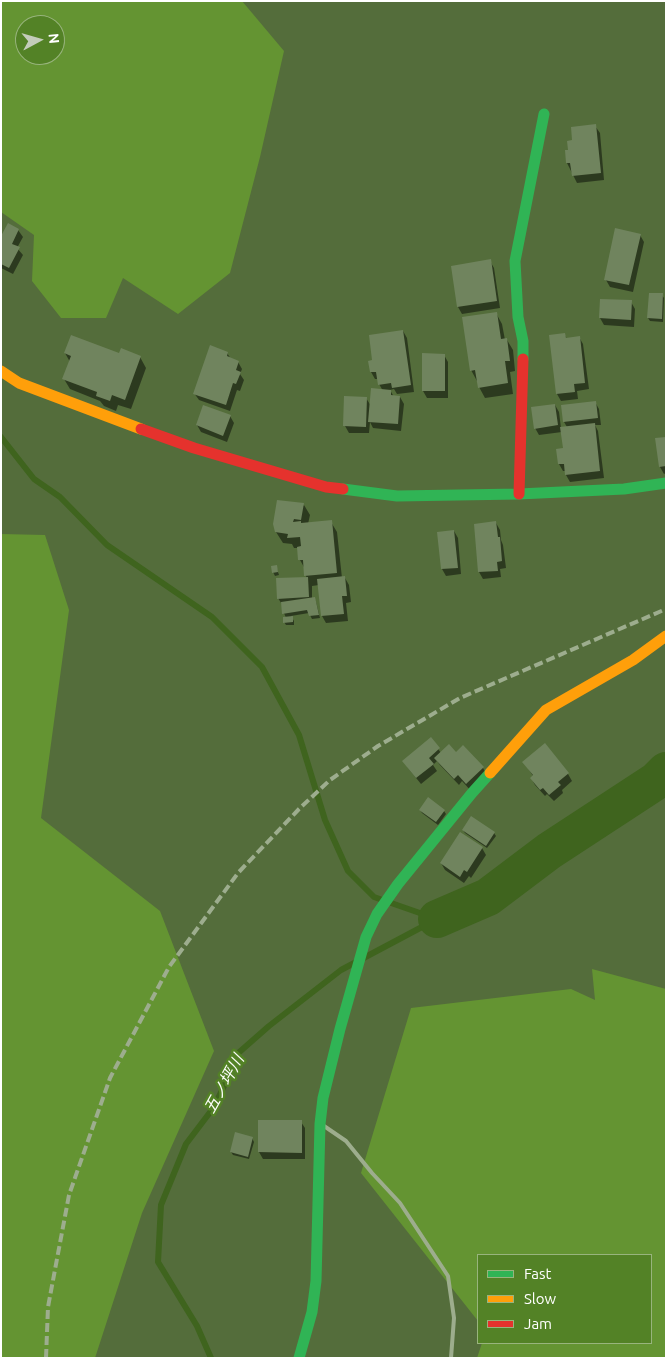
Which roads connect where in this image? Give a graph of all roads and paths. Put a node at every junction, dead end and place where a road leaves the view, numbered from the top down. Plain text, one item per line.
1 (544, 114) dead end
2 (1, 371) edge
3 (666, 483) edge
4 (519, 494) junction
5 (666, 636) edge
6 (320, 1124) junction
7 (299, 1358) edge
8 (451, 1358) edge

1 - 4 street
2 - 4 street
3 - 4 street
5 - 6 street
6 - 7 street
6 - 8 lane

